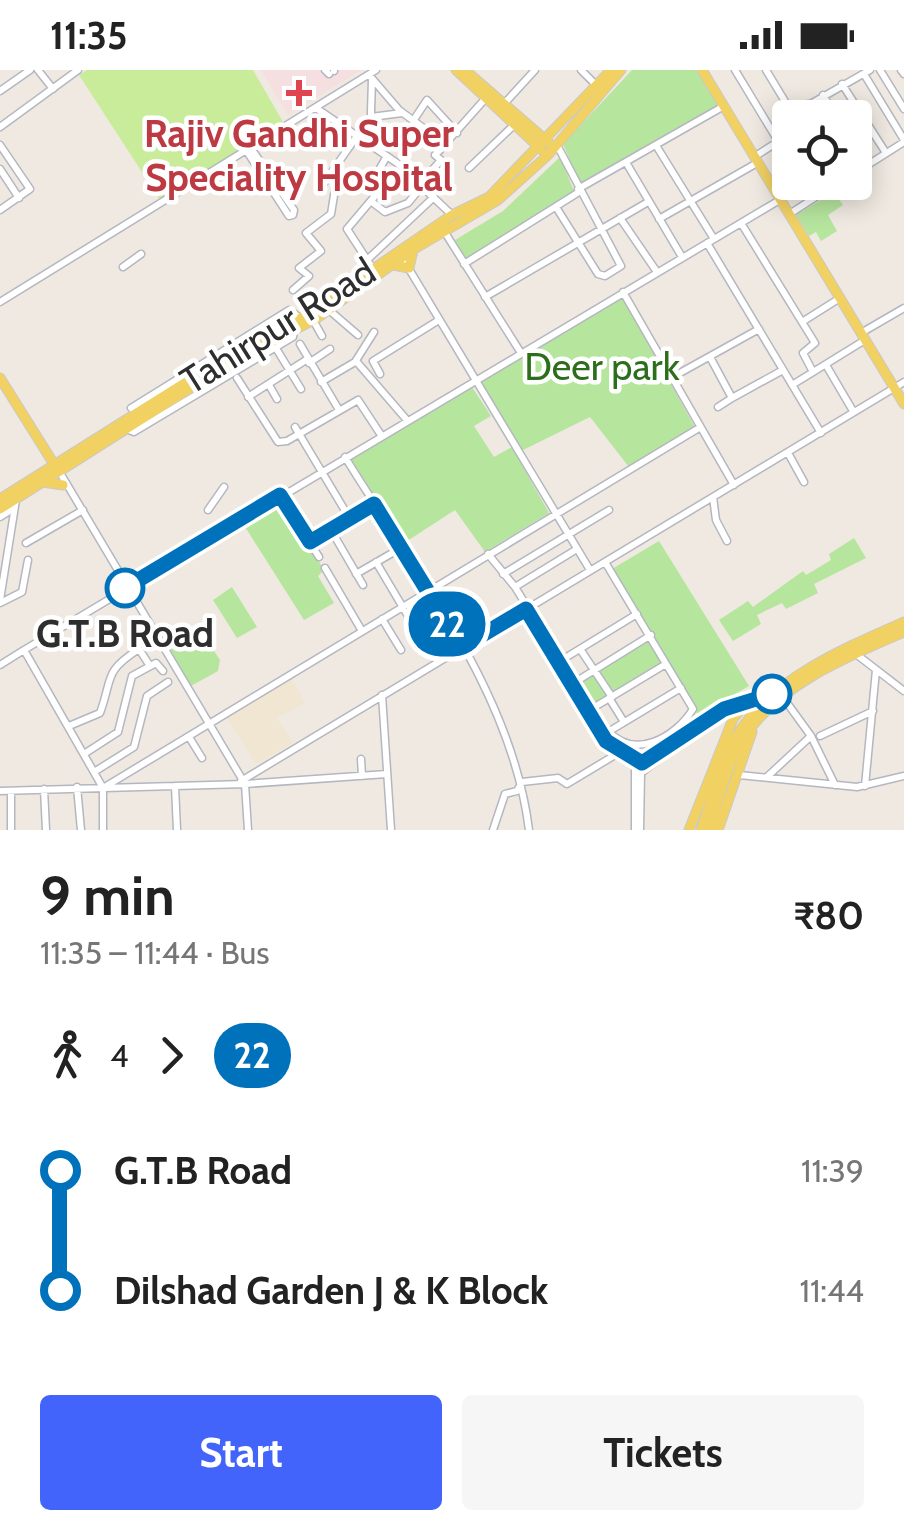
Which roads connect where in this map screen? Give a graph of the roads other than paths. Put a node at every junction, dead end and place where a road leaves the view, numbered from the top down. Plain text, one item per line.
1 (30, 70) edge
2 (38, 70) edge
3 (78, 70) edge
4 (456, 70) edge
5 (465, 70) edge
6 (536, 70) edge
7 (612, 70) edge
8 (621, 70) edge
9 (704, 70) edge
10 (735, 70) edge
11 (766, 70) edge
12 (880, 70) edge
13 (586, 72) edge
14 (867, 72) edge
15 (372, 74) edge
16 (842, 84) junction
17 (597, 86) junction
18 (53, 90) junction
19 (0, 91) edge
20 (822, 95) junction
21 (485, 99) junction
22 (784, 100) edge
23 (814, 100) edge
24 (825, 100) edge
25 (503, 106) junction
26 (725, 106) junction
27 (316, 107) junction
28 (904, 109) edge
29 (402, 112) junction
30 (371, 117) junction
31 (413, 121) junction
32 (514, 125) junction
33 (560, 127) junction
34 (0, 128) edge
35 (772, 131) edge
36 (456, 132) junction
37 (536, 132) junction
38 (357, 136) junction
39 (904, 141) edge
40 (445, 144) junction
41 (370, 145) junction
42 (0, 146) edge
43 (772, 146) edge
44 (549, 147) junction
45 (657, 147) junction
46 (248, 149) junction
47 (886, 153) junction
48 (386, 156) junction
49 (756, 158) junction
50 (872, 162) edge
51 (627, 164) junction
52 (468, 168) dead end
53 (0, 169) edge
54 (329, 176) junction
55 (772, 184) edge
56 (421, 185) junction
57 (322, 186) dead end
58 (578, 191) junction
59 (434, 197) junction
60 (19, 198) junction
61 (690, 200) junction
62 (779, 200) edge
63 (782, 200) edge
64 (782, 200) edge
65 (811, 200) edge
66 (372, 202) junction
67 (648, 202) junction
68 (556, 207) junction
69 (0, 210) edge
70 (791, 213) junction
71 (452, 215) junction
72 (620, 218) junction
73 (659, 218) junction
74 (741, 223) junction
75 (601, 228) junction
76 (444, 231) junction
77 (710, 241) junction
78 (578, 243) junction
79 (413, 250) junction
80 (141, 254) dead end
81 (398, 258) junction
82 (682, 258) junction
83 (370, 264) junction
84 (464, 264) junction
85 (123, 267) dead end
86 (408, 268) junction
87 (657, 272) junction
88 (293, 290) dead end
89 (623, 292) junction
90 (485, 297) junction
91 (840, 298) junction
92 (0, 302) edge
93 (329, 310) junction
94 (903, 310) edge
95 (313, 320) junction
96 (440, 320) junction
97 (802, 322) junction
98 (296, 323) junction
99 (759, 329) junction
100 (374, 332) dead end
101 (358, 335) dead end
102 (863, 335) junction
103 (322, 336) dead end
104 (272, 344) junction
105 (300, 344) dead end
106 (330, 349) dead end
107 (520, 354) junction
108 (710, 357) junction
109 (308, 361) junction
110 (356, 361) junction
111 (826, 364) junction
112 (783, 370) junction
113 (290, 372) junction
114 (813, 372) junction
115 (380, 374) dead end
116 (236, 378) dead end
117 (669, 379) junction
118 (474, 380) junction
119 (195, 381) junction
120 (0, 382) edge
121 (321, 382) junction
122 (792, 384) junction
123 (269, 385) junction
124 (899, 386) edge
125 (301, 389) dead end
126 (248, 397) junction
127 (732, 398) junction
128 (277, 399) dead end
129 (904, 401) edge
130 (718, 407) dead end
131 (339, 410) junction
132 (133, 411) junction
133 (854, 411) junction
134 (154, 416) junction
135 (406, 418) junction
136 (699, 428) junction
137 (126, 430) junction
138 (297, 430) junction
139 (821, 433) junction
140 (381, 435) junction
141 (788, 453) junction
142 (345, 457) junction
143 (70, 464) junction
144 (55, 469) junction
145 (322, 470) junction
146 (42, 482) junction
147 (804, 482) dead end
148 (64, 483) junction
149 (734, 485) junction
150 (224, 488) dead end
151 (280, 495) junction
152 (713, 497) junction
153 (374, 504) junction
154 (8, 505) edge
155 (208, 510) dead end
156 (609, 510) dead end
157 (81, 511) junction
158 (556, 513) junction
159 (350, 518) junction
160 (0, 520) edge
161 (331, 530) junction
162 (567, 532) junction
163 (727, 541) dead end
164 (310, 542) junction
165 (26, 543) dead end
166 (401, 548) junction
167 (578, 549) junction
168 (488, 554) junction
169 (318, 557) dead end
170 (28, 560) dead end
171 (376, 562) junction
172 (605, 562) junction
173 (325, 568) dead end
174 (590, 570) junction
175 (356, 574) junction
176 (503, 574) junction
177 (363, 585) dead end
178 (128, 586) junction
179 (515, 587) junction
180 (427, 590) junction
181 (0, 601) edge
182 (402, 606) junction
183 (527, 609) junction
184 (637, 614) junction
185 (382, 619) junction
186 (411, 621) dead end
187 (904, 622) edge
188 (362, 631) junction
189 (904, 632) edge
190 (651, 635) junction
191 (462, 647) junction
192 (580, 649) junction
193 (24, 650) junction
194 (400, 650) dead end
195 (854, 650) junction
196 (565, 658) dead end
197 (666, 664) junction
198 (0, 665) edge
199 (150, 666) junction
200 (594, 670) junction
201 (876, 670) junction
202 (163, 671) dead end
203 (168, 682) dead end
204 (572, 684) junction
205 (681, 688) junction
206 (904, 691) edge
207 (382, 695) junction
208 (782, 696) junction
209 (767, 697) junction
210 (610, 698) junction
211 (588, 711) junction
212 (873, 711) junction
213 (728, 713) junction
214 (624, 722) junction
215 (754, 724) junction
216 (68, 726) junction
217 (208, 726) junction
218 (605, 733) junction
219 (815, 736) junction
220 (190, 737) junction
221 (620, 752) junction
222 (84, 754) junction
223 (202, 758) dead end
224 (361, 759) dead end
225 (645, 764) junction
226 (94, 772) junction
227 (387, 774) junction
228 (739, 774) junction
229 (362, 776) junction
230 (904, 776) edge
231 (767, 777) junction
232 (243, 782) junction
233 (522, 782) junction
234 (835, 785) junction
235 (175, 786) junction
236 (865, 786) junction
237 (77, 787) junction
238 (103, 788) junction
239 (44, 789) junction
240 (11, 790) junction
241 (0, 791) edge
242 (11, 830) edge
243 (46, 830) edge
244 (81, 830) edge
245 (102, 830) edge
246 (177, 830) edge
247 (248, 830) edge
248 (391, 830) edge
249 (493, 830) edge
250 (529, 830) edge
251 (638, 830) edge
252 (689, 830) edge
253 (705, 830) edge
254 (718, 830) edge

1 - 19 street
2 - 18 street
3 - 18 street
4 - 21 main road
5 - 25 main road
6 - 25 street
7 - 17 main road
8 - 44 main road
9 - 26 main road
10 - 35 street
11 - 22 street
12 - 28 street
13 - 17 street
14 - 16 street
14 - 39 street
15 - 27 street
15 - 29 street
15 - 30 street
16 - 20 street
16 - 47 street
17 - 33 main road
18 - 34 street
20 - 23 street
20 - 24 street
21 - 32 main road
21 - 36 street
25 - 37 main road
26 - 45 street
26 - 49 main road
27 - 38 street
27 - 46 street
29 - 30 street
29 - 31 street
30 - 41 street
31 - 36 street
31 - 40 street
32 - 44 main road
32 - 52 street
33 - 37 main road
33 - 44 main road
36 - 40 street
37 - 44 main road
38 - 41 street
38 - 54 street
39 - 47 street
40 - 56 street
41 - 48 street
42 - 60 street
43 - 49 street
44 - 58 street
44 - 71 main road, Tahirpur Road
44 - 76 main road, Tahirpur Road
45 - 51 street
45 - 61 street
46 - 46 street
46 - 92 street
47 - 50 street
48 - 56 street
48 - 66 street
49 - 55 main road
49 - 61 street
51 - 58 street
51 - 67 street
53 - 60 street
54 - 57 street
54 - 88 street
56 - 59 street
56 - 66 street
58 - 68 street
58 - 75 street
59 - 71 street
59 - 83 street
60 - 69 street
61 - 73 street
61 - 77 street
62 - 74 street
63 - 70 main road
64 - 91 main road
65 - 70 street
66 - 83 street
67 - 72 street
67 - 73 street
68 - 78 street
68 - 84 street
70 - 102 main road
71 - 81 main road, Tahirpur Road
72 - 75 street
72 - 87 street
73 - 82 street
74 - 77 street
74 - 97 street
75 - 78 street
75 - 78 street
76 - 79 main road, Tahirpur Road
76 - 84 street
77 - 82 street
77 - 99 street
78 - 90 street
79 - 81 main road, Tahirpur Road
79 - 86 main road
80 - 85 street
81 - 83 main road, Tahirpur Road
81 - 86 main road
81 - 93 main road, Tahirpur Road
82 - 87 street
83 - 98 main road, Tahirpur Road
84 - 90 street
86 - 96 street
87 - 89 street
89 - 107 street
89 - 117 street
90 - 107 street
91 - 97 street
91 - 102 main road
93 - 95 main road, Tahirpur Road
93 - 101 street
94 - 102 street
95 - 98 main road, Tahirpur Road
95 - 103 street
96 - 115 street
96 - 118 street
97 - 114 street
98 - 104 main road, Tahirpur Road
98 - 119 main road, Tahirpur Road
98 - 132 street
99 - 108 street
99 - 112 street
100 - 110 street
102 - 111 street
102 - 124 main road
104 - 113 street
104 - 119 main road, Tahirpur Road
104 - 134 street
105 - 109 street
106 - 109 street
107 - 118 street
108 - 117 street
108 - 127 street
109 - 113 street
109 - 121 street
110 - 121 street
110 - 135 street
111 - 114 street
111 - 133 street
112 - 122 street
112 - 127 street
113 - 123 street
113 - 125 street
114 - 122 street
116 - 126 street
117 - 136 street
118 - 135 street
118 - 158 street
119 - 132 main road, Tahirpur Road
119 - 134 main road, Tahirpur Road
120 - 144 main road
121 - 131 street
122 - 139 street
123 - 126 street
123 - 128 street
124 - 129 main road
124 - 133 street
126 - 138 street
127 - 130 street
131 - 138 street
131 - 140 street
132 - 134 main road, Tahirpur Road
132 - 137 main road, Tahirpur Road
132 - 144 main road, Tahirpur Road
133 - 139 street
134 - 137 street
135 - 140 street
136 - 149 street
136 - 158 street
137 - 143 main road, Tahirpur Road
138 - 145 street
139 - 141 street
140 - 142 street
141 - 147 street
141 - 149 street
142 - 145 street
142 - 153 street
143 - 144 main road, Tahirpur Road
143 - 148 main road
144 - 146 main road, Tahirpur Road
144 - 148 street
144 - 154 main road, Tahirpur Road
145 - 151 street
145 - 159 street
146 - 148 main road
146 - 154 main road, Tahirpur Road
148 - 157 street
149 - 152 street
150 - 155 street
151 - 164 street
151 - 178 street
152 - 163 street
152 - 172 street
153 - 159 street
153 - 166 street
154 - 160 street
154 - 181 street
156 - 162 street
157 - 165 street
157 - 178 street
158 - 162 street
158 - 168 street
159 - 161 street
161 - 164 street
161 - 175 street
162 - 167 street
162 - 176 street
164 - 169 street
166 - 171 street
166 - 180 street
167 - 174 street
167 - 179 street
168 - 176 street
168 - 180 street
170 - 181 street
171 - 175 street
171 - 182 street
172 - 174 street
172 - 184 street
173 - 188 street
174 - 183 street
175 - 177 street
176 - 179 street
178 - 193 street
178 - 217 street
179 - 183 street
180 - 182 street
180 - 191 street
182 - 185 street
182 - 186 street
183 - 191 street
183 - 204 street
184 - 190 street
184 - 192 street
185 - 188 street
185 - 194 street
187 - 195 main road
188 - 217 street
189 - 195 main road
190 - 197 street
190 - 200 street
191 - 207 street
191 - 233 street
192 - 196 street
192 - 200 street
193 - 198 street
193 - 216 street
195 - 201 street
195 - 208 main road
195 - 209 main road
197 - 205 street
197 - 210 street
199 - 202 street
199 - 216 street
199 - 222 street
200 - 204 street
200 - 210 street
201 - 206 street
201 - 212 street
203 - 226 street
204 - 211 street
205 - 214 street
205 - 218 street
207 - 227 street
207 - 232 street
208 - 215 main road
208 - 219 street
209 - 213 main road
209 - 253 main road
210 - 211 street
210 - 214 street
211 - 218 street
212 - 219 street
212 - 236 street
213 - 225 street
213 - 252 main road
214 - 218 street
215 - 228 main road
215 - 253 main road
216 - 222 street
217 - 220 street
217 - 232 street
218 - 221 street
219 - 231 street
219 - 234 street
220 - 223 street
220 - 238 street
221 - 225 street
221 - 233 street
222 - 226 street
224 - 229 street
225 - 251 street
226 - 238 street
227 - 229 street
227 - 248 street
228 - 231 street
228 - 254 main road
229 - 232 street
230 - 236 street
231 - 234 street
232 - 235 street
232 - 247 street
233 - 249 street
233 - 250 street
234 - 236 street
235 - 238 street
235 - 246 street
237 - 238 street
237 - 239 street
237 - 244 street
238 - 245 street
239 - 240 street
239 - 243 street
240 - 241 street
240 - 242 street

